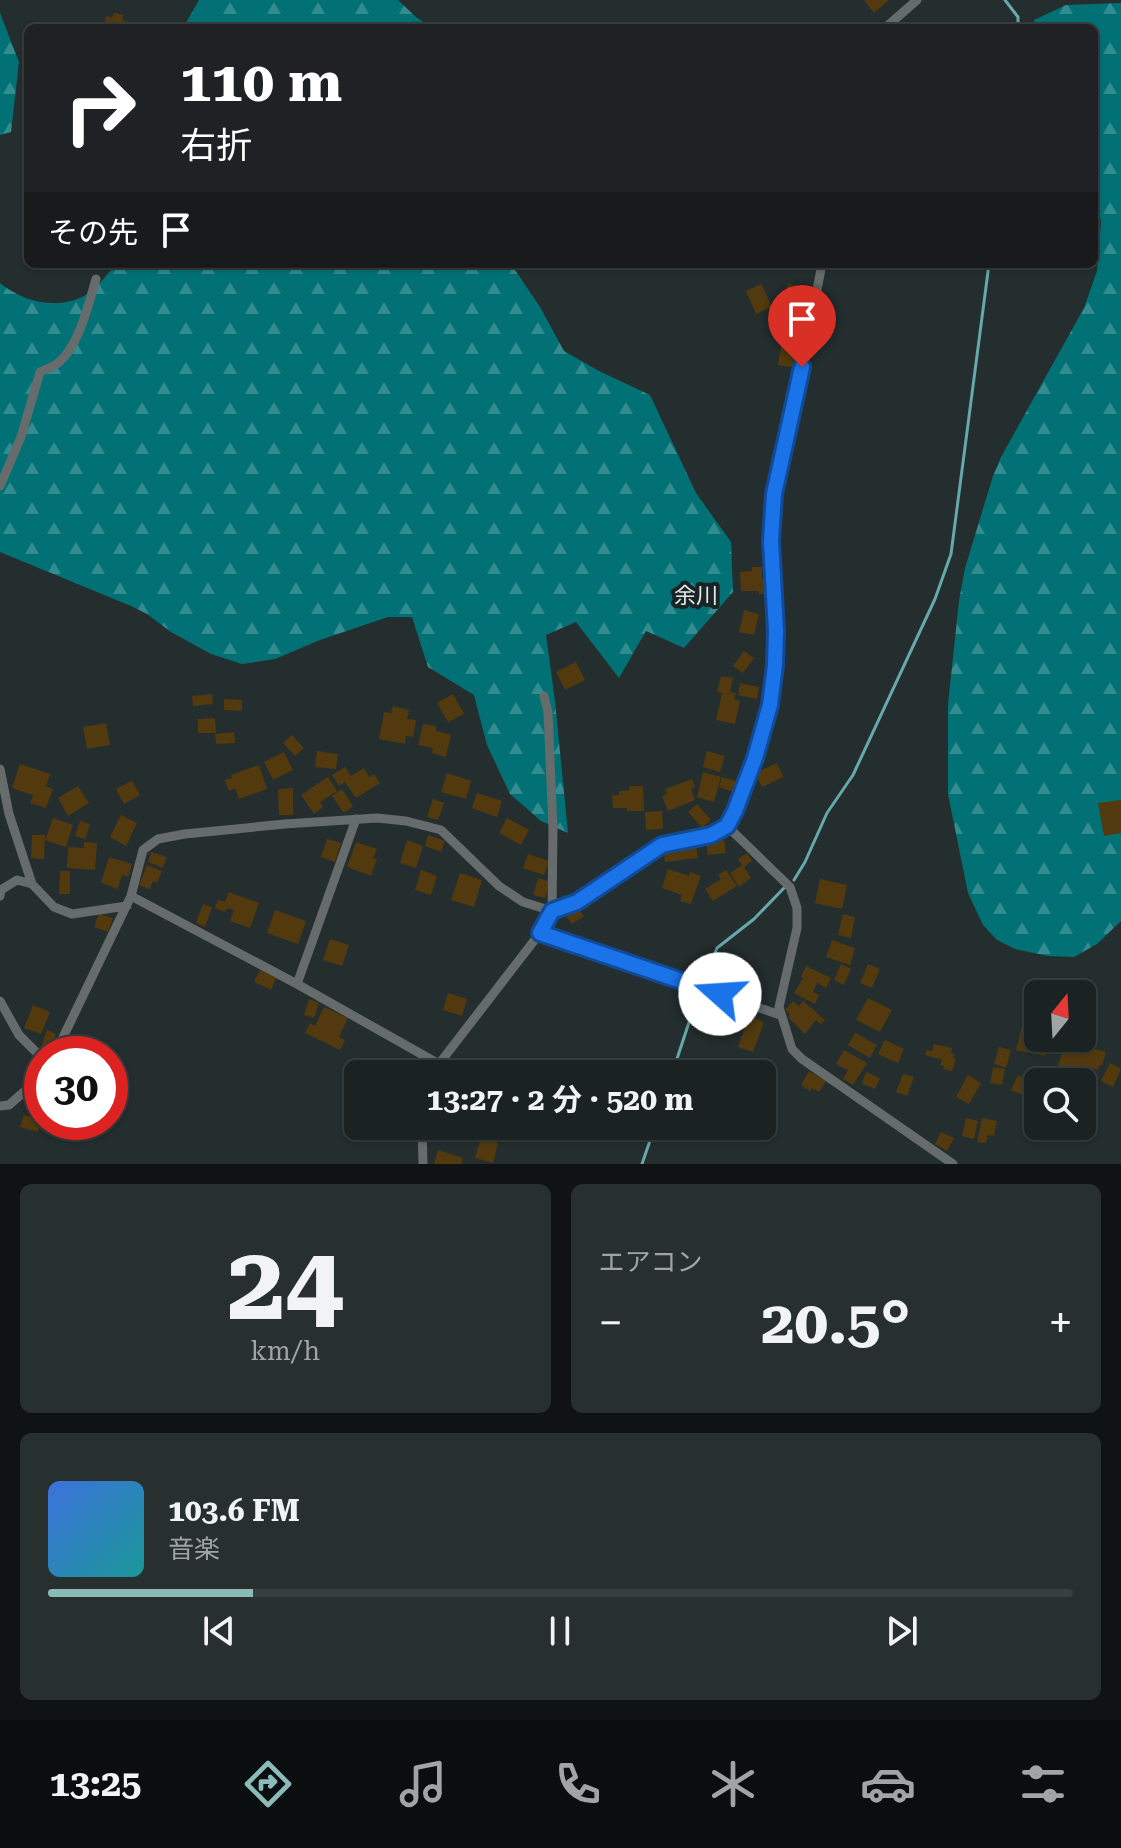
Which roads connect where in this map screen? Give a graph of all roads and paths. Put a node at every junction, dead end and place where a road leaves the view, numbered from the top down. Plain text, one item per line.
1 (917, 0) edge
2 (890, 24) edge
3 (821, 268) edge
4 (96, 279) dead end
5 (0, 486) edge
6 (544, 696) dead end
7 (0, 769) edge
8 (356, 819) junction
9 (727, 826) junction
10 (32, 884) junction
11 (0, 896) edge
12 (131, 896) junction
13 (127, 906) junction
14 (552, 911) junction
15 (540, 933) junction
16 (297, 984) junction
17 (0, 1001) edge
18 (780, 1015) junction
19 (64, 1036) edge
20 (24, 1040) edge
21 (422, 1060) edge
22 (444, 1060) edge
23 (24, 1092) edge
24 (0, 1106) edge
25 (422, 1140) edge
26 (423, 1164) edge
27 (953, 1164) edge

1 - 2 street
3 - 9 street
4 - 5 street
6 - 14 street
7 - 10 street
8 - 12 street
8 - 14 street
8 - 16 street
9 - 14 street
9 - 18 street
10 - 11 street
10 - 13 street
12 - 13 street
12 - 16 street
13 - 19 street
14 - 15 street
15 - 18 street
15 - 22 street
16 - 21 street
17 - 20 street
18 - 27 street
23 - 24 street
25 - 26 street

